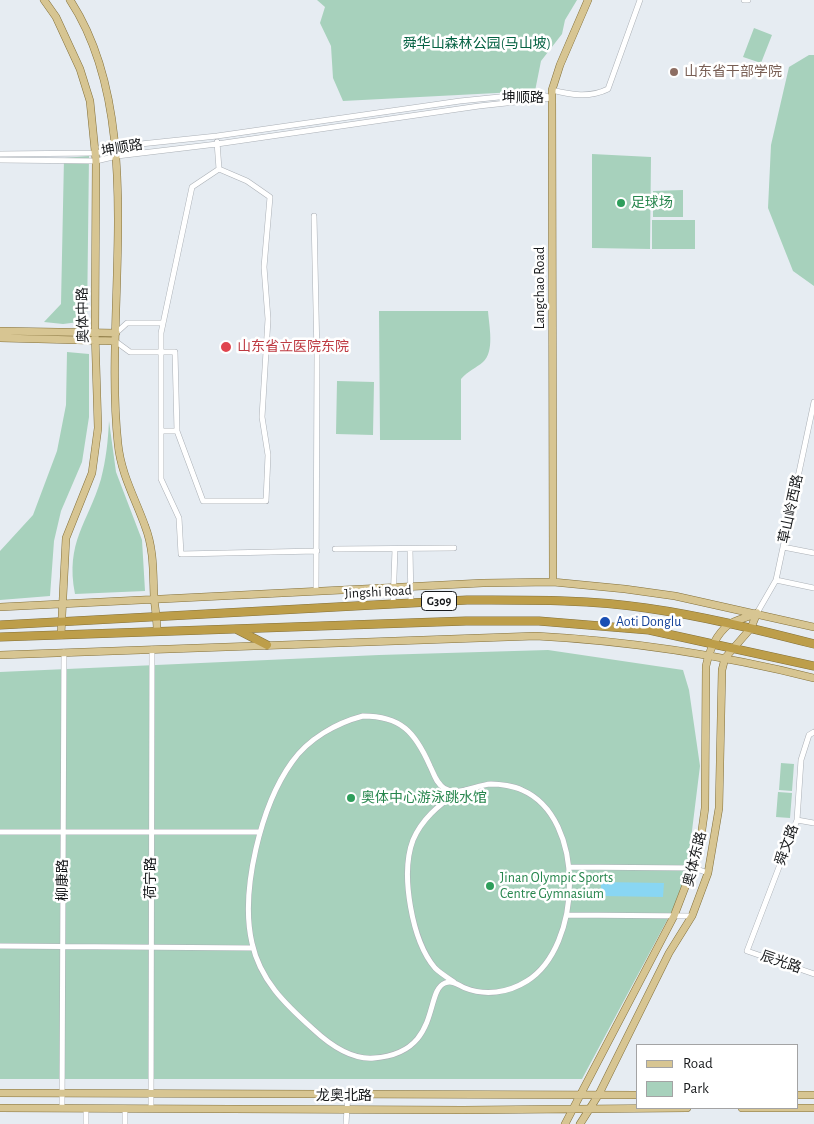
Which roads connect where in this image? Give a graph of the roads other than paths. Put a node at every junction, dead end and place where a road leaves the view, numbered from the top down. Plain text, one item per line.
1 (44, 0) edge
2 (70, 0) edge
3 (588, 0) edge
4 (640, 0) edge
5 (744, 0) edge
6 (748, 0) edge
7 (552, 90) junction
8 (552, 98) junction
9 (216, 136) junction
10 (217, 144) junction
11 (115, 147) junction
12 (95, 153) junction
13 (0, 154) edge
14 (117, 156) junction
15 (0, 160) edge
16 (96, 162) junction
17 (218, 169) junction
18 (314, 216) dead end
19 (163, 323) junction
20 (0, 331) edge
21 (116, 332) junction
22 (96, 335) junction
23 (0, 338) edge
24 (115, 341) junction
25 (161, 352) junction
26 (814, 402) edge
27 (161, 431) junction
28 (178, 431) junction
29 (783, 547) junction
30 (454, 548) dead end
31 (334, 549) dead end
32 (395, 549) junction
33 (410, 549) junction
34 (317, 551) junction
35 (814, 552) edge
36 (776, 580) junction
37 (553, 582) junction
38 (410, 586) junction
39 (394, 587) junction
40 (814, 588) edge
41 (316, 591) junction
42 (154, 599) junction
43 (411, 603) junction
44 (61, 604) junction
45 (393, 604) junction
46 (0, 607) edge
47 (757, 613) junction
48 (157, 616) junction
49 (61, 622) junction
50 (0, 625) edge
51 (729, 625) junction
52 (814, 627) edge
53 (234, 628) junction
54 (751, 628) junction
55 (157, 630) junction
56 (61, 635) junction
57 (0, 637) edge
58 (267, 644) junction
59 (714, 644) junction
60 (814, 644) edge
61 (733, 648) junction
62 (152, 649) junction
63 (64, 652) junction
64 (0, 655) edge
65 (709, 656) junction
66 (724, 658) junction
67 (814, 666) edge
68 (814, 678) edge
69 (812, 734) edge
70 (456, 793) junction
71 (797, 820) junction
72 (814, 824) edge
73 (0, 832) edge
74 (63, 832) junction
75 (151, 832) junction
76 (260, 832) junction
77 (569, 867) junction
78 (694, 868) junction
79 (708, 872) junction
80 (567, 915) junction
81 (674, 916) junction
82 (692, 916) junction
83 (0, 946) edge
84 (63, 946) junction
85 (151, 947) junction
86 (253, 948) junction
87 (747, 951) joint
88 (814, 974) edge
89 (454, 982) junction
90 (0, 1093) edge
91 (62, 1094) junction
92 (151, 1094) junction
93 (348, 1094) junction
94 (582, 1094) junction
95 (599, 1094) junction
96 (636, 1095) edge
97 (799, 1095) edge
98 (814, 1095) edge
99 (0, 1108) edge
100 (62, 1108) junction
101 (86, 1108) junction
102 (126, 1108) junction
103 (150, 1108) junction
104 (347, 1108) junction
105 (573, 1108) junction
106 (799, 1108) edge
107 (814, 1108) edge
108 (588, 1109) junction
109 (636, 1109) edge
110 (86, 1124) edge
111 (125, 1124) edge
112 (346, 1124) edge
113 (565, 1124) edge
114 (580, 1124) edge

1 - 12 main road, 奥体中路
2 - 11 main road
3 - 7 main road, Langchao Road
4 - 7 street
5 - 6 street
7 - 8 main road, Langchao Road
8 - 9 street, 坤顺路
8 - 10 street, 坤顺路
8 - 37 main road, Langchao Road
9 - 10 street
9 - 11 street, 坤顺路
10 - 14 street, 坤顺路
10 - 17 street
11 - 12 street, 坤顺路
11 - 14 main road
12 - 13 street, 坤顺路
12 - 16 main road, 奥体中路
14 - 16 street, 坤顺路
14 - 21 main road
15 - 16 street, 坤顺路
16 - 22 main road, 奥体中路
17 - 19 street
17 - 28 street
18 - 34 street
19 - 21 street
19 - 25 street
20 - 22 main road
21 - 22 main road
21 - 24 main road
22 - 23 main road
22 - 24 main road
22 - 44 main road, 奥体中路
24 - 25 street
24 - 42 main road
25 - 27 street
25 - 28 street
26 - 29 street, 草山岭西路
27 - 28 street
27 - 34 street
29 - 35 street
29 - 36 street, 草山岭西路
30 - 33 street
31 - 32 street
32 - 33 street
32 - 39 street
33 - 38 street
34 - 41 street
36 - 40 street
36 - 47 street, 草山岭西路
37 - 38 main road, Jingshi Road
37 - 47 main road, Jingshi Road
38 - 39 main road, Jingshi Road
38 - 43 street
39 - 41 main road, Jingshi Road
39 - 45 street
41 - 42 main road, Jingshi Road
42 - 44 main road, Jingshi Road
42 - 48 main road
43 - 45 highway, Jingshi Road / G309
43 - 51 highway, Jingshi Road / G309
44 - 46 main road, Jingshi Road
44 - 49 main road, 奥体中路
45 - 48 highway, Jingshi Road / G309
47 - 51 main road
47 - 52 main road, Jingshi Road
47 - 54 main road
48 - 49 highway, Jingshi Road / G309
48 - 55 main road
49 - 50 highway, Jingshi Road / G309
49 - 56 main road, 奥体中路
51 - 54 highway, Jingshi Road / G309
51 - 59 main road
53 - 55 highway, G309
53 - 58 highway
53 - 59 highway, G309
54 - 60 highway, Jingshi Road / G309
54 - 61 main road
55 - 56 highway, G309
56 - 57 highway, G309
58 - 62 main road
58 - 65 main road
59 - 61 highway, G309
59 - 65 main road
61 - 66 main road
61 - 67 highway, G309
62 - 63 main road
62 - 75 street, 荷宁路
63 - 64 main road
63 - 74 street, 柳康路
65 - 66 main road
65 - 78 main road
66 - 68 main road
66 - 79 main road, 奥体东路
69 - 71 street, 舜文路
70 - 76 street
70 - 77 street
70 - 89 street
71 - 72 street
71 - 87 street, 舜文路
73 - 74 street
74 - 75 street
74 - 84 street, 柳康路
75 - 76 street
75 - 85 street, 荷宁路
76 - 86 street
77 - 78 street
77 - 80 street
78 - 79 street
78 - 81 main road
79 - 82 main road, 奥体东路
80 - 81 street
80 - 89 street
81 - 82 street
81 - 94 main road
82 - 95 main road, 奥体东路
83 - 84 street
84 - 85 street
84 - 91 street, 柳康路
85 - 86 street
85 - 92 street, 荷宁路
86 - 89 street
87 - 88 street, 辰光路
90 - 91 main road, 龙奥北路
91 - 92 main road, 龙奥北路
91 - 100 street, 柳康路
92 - 93 main road, 龙奥北路
92 - 103 street, 荷宁路
93 - 94 main road, 龙奥北路
93 - 104 street
94 - 95 main road, 龙奥北路
94 - 105 main road
95 - 96 main road, 龙奥北路
95 - 108 main road, 奥体东路
97 - 98 main road
99 - 100 main road, 龙奥北路
100 - 101 main road, 龙奥北路
101 - 102 main road, 龙奥北路
101 - 110 street
102 - 103 main road, 龙奥北路
102 - 111 street
103 - 104 main road, 龙奥北路
104 - 105 main road, 龙奥北路
104 - 112 street
105 - 108 main road, 龙奥北路
105 - 113 main road
106 - 107 main road
108 - 109 main road, 龙奥北路
108 - 114 main road, 奥体东路

